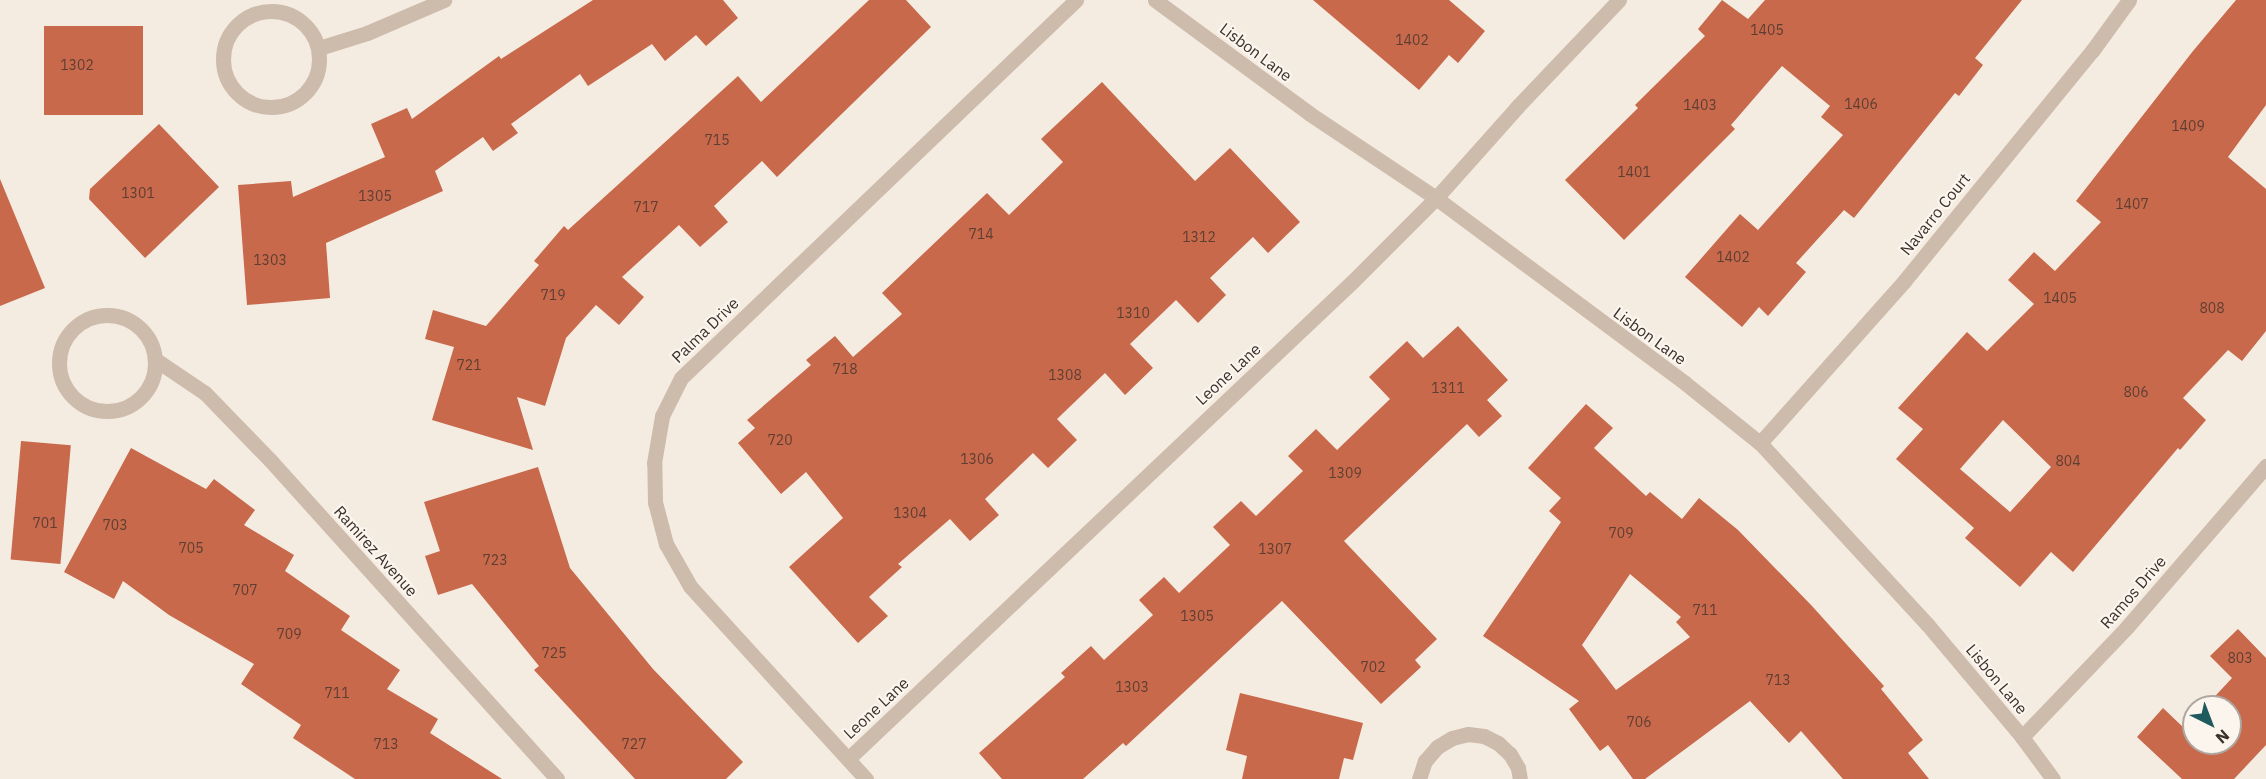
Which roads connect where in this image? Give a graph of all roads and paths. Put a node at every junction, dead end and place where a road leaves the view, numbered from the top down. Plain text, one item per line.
1 (444, 0) edge
2 (1077, 0) edge
3 (1155, 0) edge
4 (1619, 0) edge
5 (2129, 0) edge
6 (319, 48) junction
7 (1436, 198) junction
8 (156, 360) junction
9 (1760, 443) junction
10 (2266, 466) edge
11 (2022, 737) junction
12 (848, 759) junction
13 (557, 779) edge
14 (866, 779) edge
15 (1419, 779) edge
16 (1520, 779) edge
17 (2053, 779) edge

1 - 6 street
2 - 12 street, Palma Drive
3 - 7 street, Lisbon Lane
4 - 7 street, Leone Lane
5 - 9 street, Navarro Court
6 - 6 street
7 - 9 street, Lisbon Lane
7 - 12 street, Leone Lane
8 - 8 street
8 - 13 street, Ramirez Avenue
9 - 11 street, Lisbon Lane
10 - 11 street, Ramos Drive
11 - 17 street, Lisbon Lane
12 - 14 street, Palma Drive
15 - 16 street

